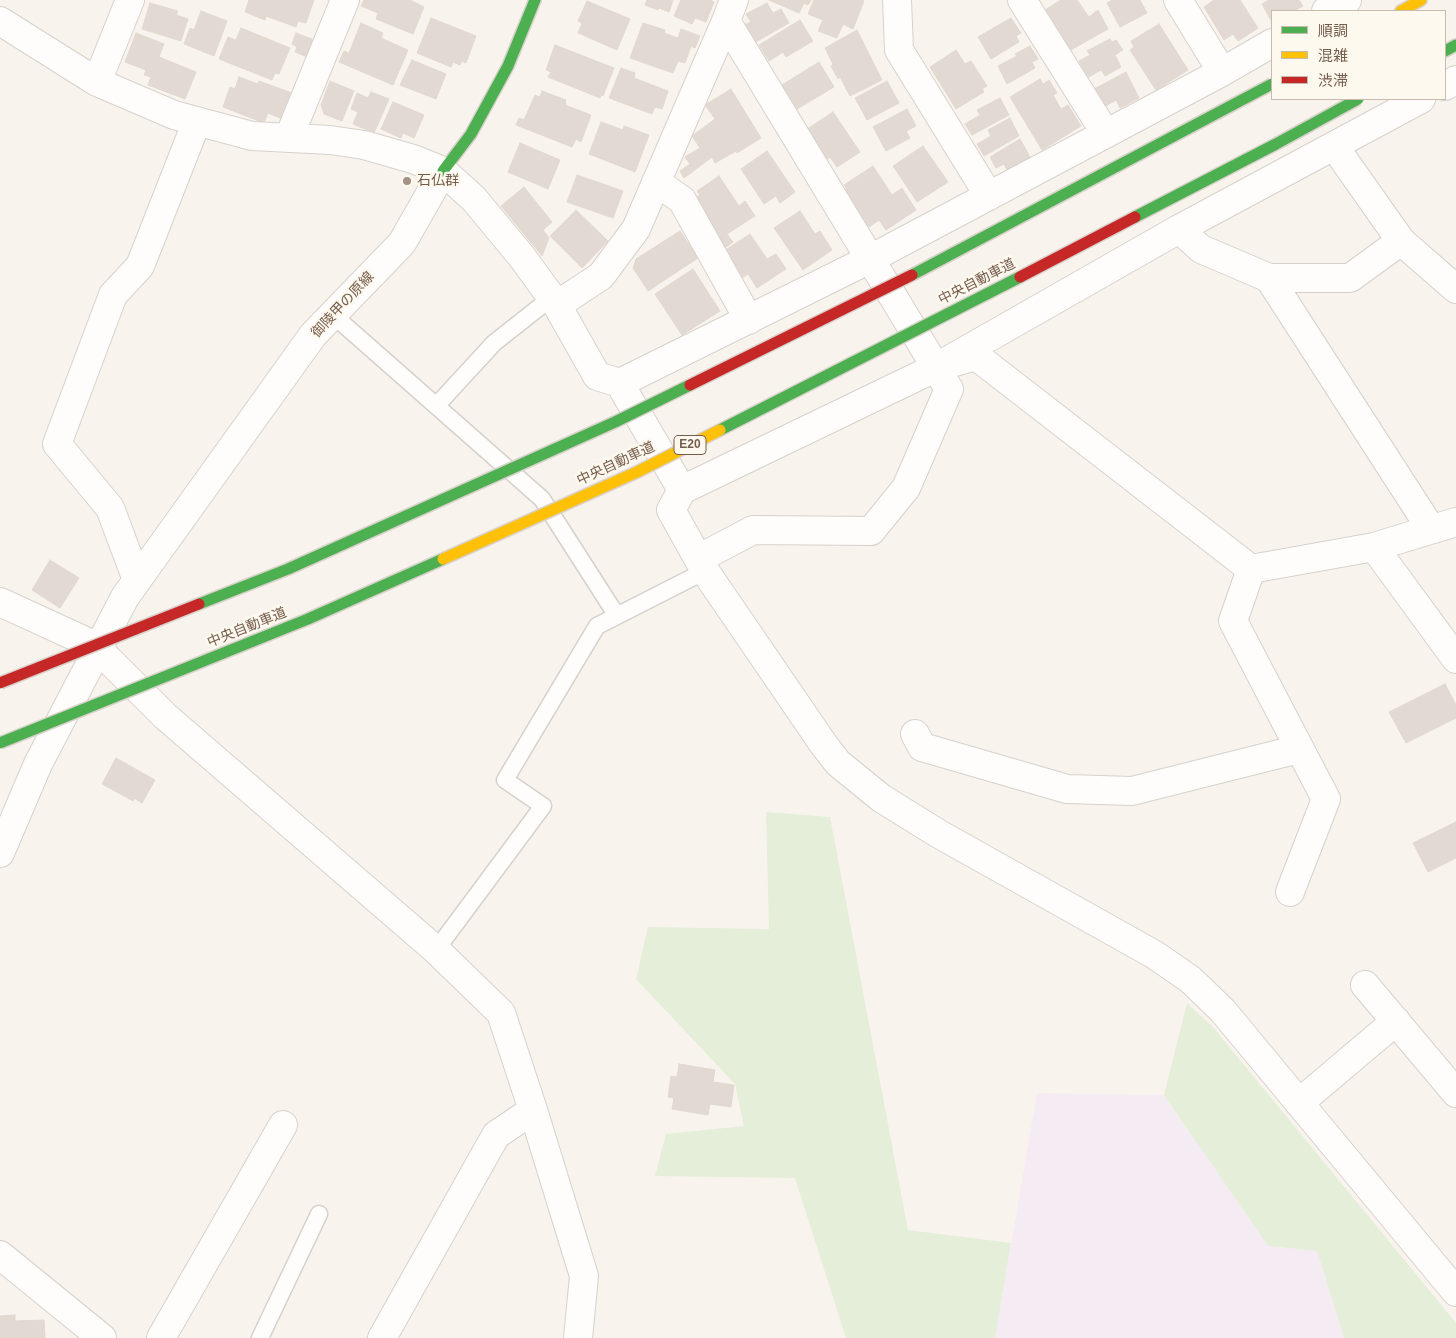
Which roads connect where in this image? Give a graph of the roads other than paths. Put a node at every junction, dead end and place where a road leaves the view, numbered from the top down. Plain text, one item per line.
1 (130, 0) edge
2 (345, 0) edge
3 (536, 0) edge
4 (896, 0) edge
5 (1022, 0) edge
6 (1178, 0) edge
7 (1347, 0) edge
8 (1421, 0) edge
9 (1329, 10) edge
10 (1403, 10) edge
11 (730, 11) edge
12 (0, 21) edge
13 (1271, 44) edge
14 (1222, 72) junction
15 (97, 82) junction
16 (1271, 85) edge
17 (1356, 100) edge
18 (1419, 100) edge
19 (197, 121) junction
20 (1106, 134) junction
21 (289, 137) junction
22 (1334, 146) junction
23 (443, 171) junction
24 (656, 182) junction
25 (989, 196) junction
26 (1180, 229) junction
27 (1401, 240) junction
28 (870, 259) junction
29 (1269, 278) junction
30 (1456, 289) edge
31 (554, 302) junction
32 (333, 315) junction
33 (749, 320) junction
34 (935, 368) junction
35 (620, 383) junction
36 (436, 406) junction
37 (682, 490) junction
38 (1443, 526) edge
39 (1374, 547) junction
40 (701, 565) junction
41 (1251, 569) junction
42 (131, 588) junction
43 (3, 606) edge
44 (617, 616) junction
45 (97, 648) junction
46 (1456, 659) edge
47 (0, 683) edge
48 (915, 734) dead end
49 (0, 743) edge
50 (1299, 749) junction
51 (0, 853) edge
52 (1290, 892) dead end
53 (436, 950) junction
54 (1365, 985) dead end
55 (1396, 1021) junction
56 (1456, 1094) edge
57 (1300, 1103) junction
58 (533, 1110) junction
59 (283, 1125) dead end
60 (319, 1214) dead end
61 (0, 1255) edge
62 (1456, 1292) edge
63 (102, 1338) edge
64 (161, 1338) edge
65 (260, 1338) edge
66 (382, 1338) edge
67 (578, 1338) edge

1 - 15 street
2 - 21 street
3 - 23 main road, 御陵甲の原線
4 - 25 street
5 - 20 street
6 - 14 street
7 - 9 street
8 - 10 main road
11 - 24 street
11 - 28 street
12 - 15 street
13 - 14 street
14 - 20 street
15 - 19 street
16 - 47 main road, bridge
17 - 49 main road, 中央自動車道 / E20, bridge
18 - 22 street
19 - 21 street
19 - 42 street
20 - 25 street
21 - 23 street
22 - 26 street
22 - 27 street
23 - 31 street
23 - 32 street, 御陵甲の原線
24 - 31 street
24 - 33 street
25 - 28 street
26 - 29 street
26 - 34 street
27 - 29 street
27 - 30 street
28 - 33 street
28 - 34 street
29 - 38 street
31 - 35 street
31 - 36 lane
32 - 36 lane
32 - 42 street, 御陵甲の原線
33 - 35 street
34 - 37 street
34 - 40 street
34 - 41 street
35 - 37 street
36 - 44 lane
37 - 40 street
38 - 39 street
39 - 41 street
39 - 46 street
40 - 44 lane
40 - 57 street
41 - 50 street
42 - 45 street, 御陵甲の原線
43 - 45 street
44 - 53 lane
45 - 51 street, 御陵甲の原線
45 - 53 street
48 - 50 street
50 - 52 street
53 - 58 street
54 - 55 street
55 - 56 street
55 - 57 street
57 - 62 street
58 - 66 street
58 - 67 street
59 - 64 street
60 - 65 lane
61 - 63 street

